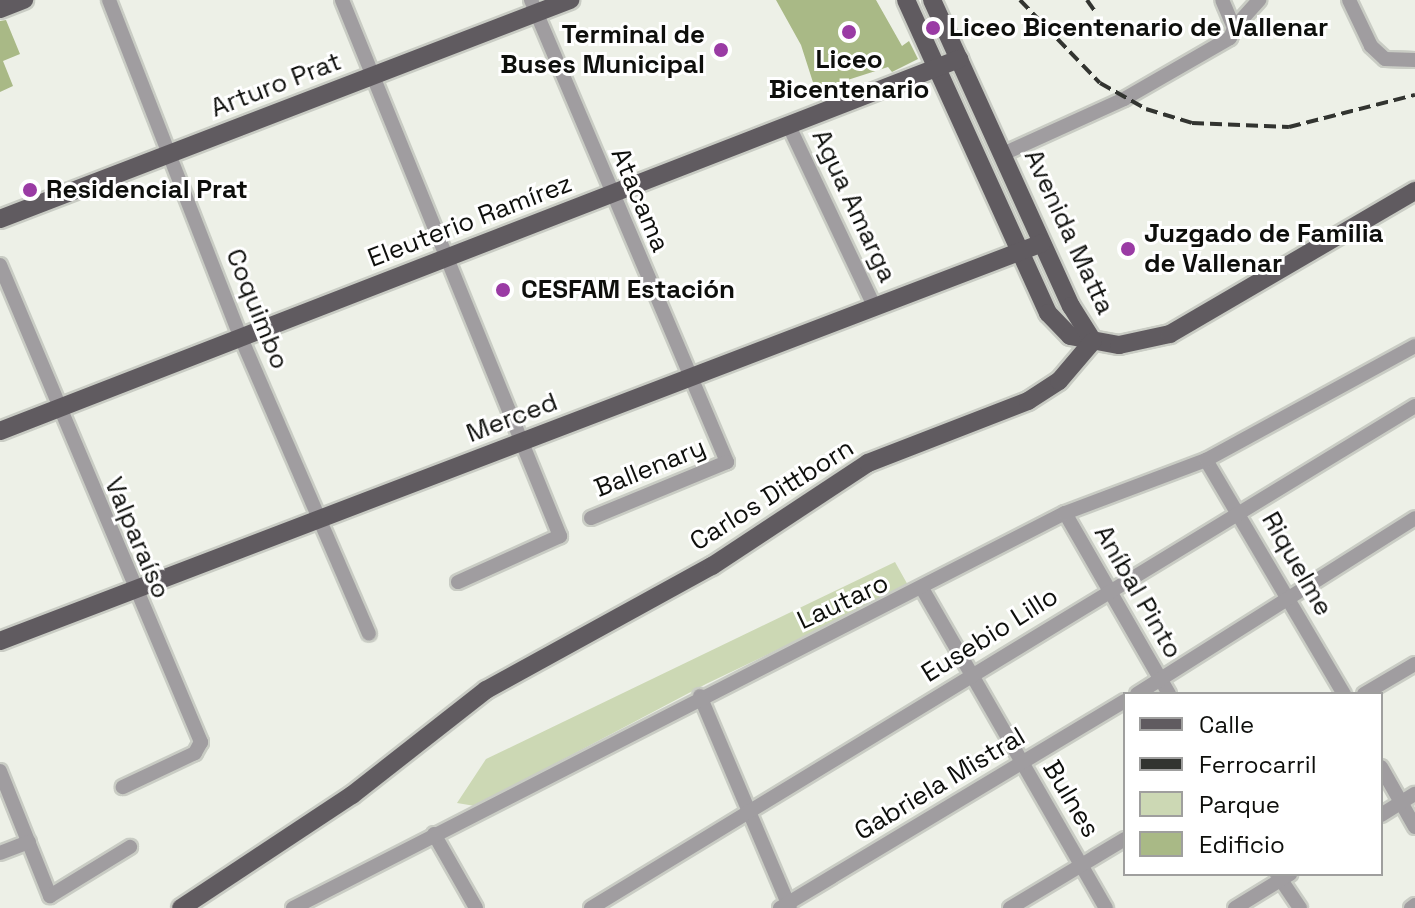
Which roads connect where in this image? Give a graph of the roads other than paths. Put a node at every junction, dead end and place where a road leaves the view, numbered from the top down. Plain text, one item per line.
1 (24, 0) edge
2 (109, 0) edge
3 (342, 0) edge
4 (570, 0) edge
5 (906, 0) edge
6 (932, 0) edge
7 (1222, 0) edge
8 (1259, 0) edge
9 (1349, 0) edge
10 (533, 7) edge
11 (0, 9) edge
12 (1234, 28) junction
13 (959, 59) junction
14 (1415, 60) edge
15 (937, 68) junction
16 (373, 75) junction
17 (789, 126) junction
18 (169, 154) junction
19 (1003, 154) junction
20 (1415, 191) edge
21 (611, 195) junction
22 (0, 219) edge
23 (1042, 243) junction
24 (1018, 251) junction
25 (448, 257) junction
26 (0, 265) edge
27 (875, 308) junction
28 (241, 338) junction
29 (1093, 341) junction
30 (1415, 346) edge
31 (689, 378) junction
32 (1415, 406) edge
33 (58, 409) junction
34 (0, 431) edge
35 (523, 441) junction
36 (1206, 460) junction
37 (727, 462) joint
38 (1065, 513) junction
39 (1240, 513) junction
40 (591, 518) dead end
41 (1415, 518) edge
42 (320, 520) junction
43 (458, 582) dead end
44 (132, 590) junction
45 (923, 590) junction
46 (1108, 590) junction
47 (1290, 598) junction
48 (369, 634) dead end
49 (0, 641) edge
50 (1415, 664) edge
51 (973, 675) junction
52 (1160, 680) junction
53 (1140, 692) edge
54 (1168, 692) edge
55 (1343, 692) edge
56 (1367, 692) edge
57 (700, 696) junction
58 (1123, 702) edge
59 (1022, 764) junction
60 (0, 771) edge
61 (1383, 771) edge
62 (123, 787) dead end
63 (1415, 794) edge
64 (1399, 804) junction
65 (752, 808) junction
66 (1383, 814) edge
67 (1415, 827) edge
68 (434, 834) junction
69 (1123, 840) edge
70 (29, 842) junction
71 (130, 847) dead end
72 (0, 853) edge
73 (1082, 866) junction
74 (1283, 876) edge
75 (786, 906) edge
76 (181, 908) edge
77 (293, 908) edge
78 (476, 908) edge
79 (591, 908) edge
80 (1010, 908) edge
81 (1106, 908) edge
82 (1235, 908) edge
83 (1300, 908) edge

1 - 11 main road
2 - 18 street, Coquimbo
3 - 16 street
4 - 10 main road, Arturo Prat
5 - 15 main road, Avenida Matta
6 - 13 main road, Avenida Matta
7 - 12 street
8 - 12 street
9 - 14 street
10 - 16 main road, Arturo Prat
10 - 21 street, Atacama
12 - 19 street
13 - 15 main road, Eleuterio Ramírez
13 - 19 main road, Avenida Matta
15 - 17 main road, Eleuterio Ramírez
15 - 24 main road, Avenida Matta
16 - 18 main road, Arturo Prat
16 - 25 street
17 - 21 main road, Eleuterio Ramírez
17 - 27 street, Agua Amarga
18 - 22 main road, Arturo Prat
18 - 28 street, Coquimbo
19 - 23 main road, Avenida Matta
20 - 29 main road
21 - 25 main road, Eleuterio Ramírez
21 - 31 street, Atacama
23 - 24 main road, Merced
23 - 29 main road, Avenida Matta
24 - 27 main road, Merced
24 - 29 main road, Avenida Matta
25 - 28 main road, Eleuterio Ramírez
25 - 35 street
26 - 33 street, Valparaíso
27 - 31 main road, Merced
28 - 33 main road, Eleuterio Ramírez
28 - 42 street, Coquimbo
29 - 76 main road, Carlos Dittborn
30 - 36 street, Lautaro
31 - 35 main road, Merced
31 - 37 street, Atacama
32 - 39 street, Eusebio Lillo
33 - 34 main road, Eleuterio Ramírez
33 - 44 street, Valparaíso
35 - 42 main road, Merced
35 - 43 street
36 - 38 street, Lautaro
36 - 39 street, Riquelme
37 - 40 street, Ballenary
38 - 45 street, Lautaro
38 - 46 street, Aníbal Pinto
39 - 46 street, Eusebio Lillo
39 - 47 street, Riquelme
41 - 47 street
42 - 44 main road, Merced
42 - 48 street, Coquimbo
44 - 49 main road, Merced
44 - 62 street, Valparaíso
45 - 51 street, Bulnes
45 - 57 street, Lautaro
46 - 51 street, Eusebio Lillo
46 - 52 street, Aníbal Pinto
47 - 52 street
47 - 55 street, Riquelme
50 - 56 street
51 - 59 street, Bulnes
51 - 65 street, Eusebio Lillo
52 - 53 street
52 - 54 street, Aníbal Pinto
57 - 65 street
57 - 68 street, Lautaro
58 - 59 street, Gabriela Mistral
59 - 73 street, Bulnes
59 - 75 street, Gabriela Mistral
60 - 70 street
61 - 64 street
63 - 64 street
64 - 66 street
64 - 67 street
65 - 75 street
65 - 79 street, Eusebio Lillo
68 - 77 street, Lautaro
68 - 78 street
69 - 73 street
70 - 71 street
70 - 72 street
73 - 80 street
73 - 81 street, Bulnes
74 - 82 street
74 - 83 street

